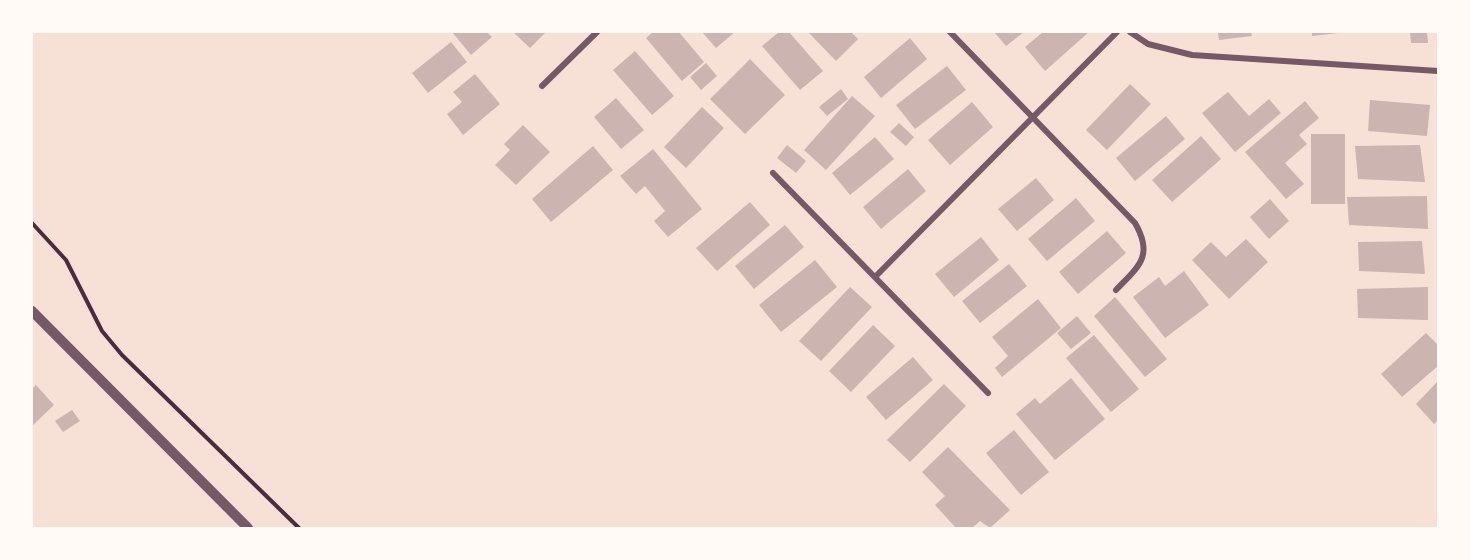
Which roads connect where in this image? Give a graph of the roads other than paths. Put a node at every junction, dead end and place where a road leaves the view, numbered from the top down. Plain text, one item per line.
1 (597, 32) edge
2 (950, 32) edge
3 (1118, 32) edge
4 (1130, 32) edge
5 (1438, 71) edge
6 (542, 86) dead end
7 (1034, 116) junction
8 (772, 173) dead end
9 (875, 277) junction
10 (1116, 290) dead end
11 (32, 311) edge
12 (988, 393) dead end
13 (248, 528) edge

1 - 6 street
2 - 7 street
3 - 7 street
4 - 5 street
7 - 9 street
7 - 10 street
8 - 9 street
9 - 12 street
11 - 13 street

